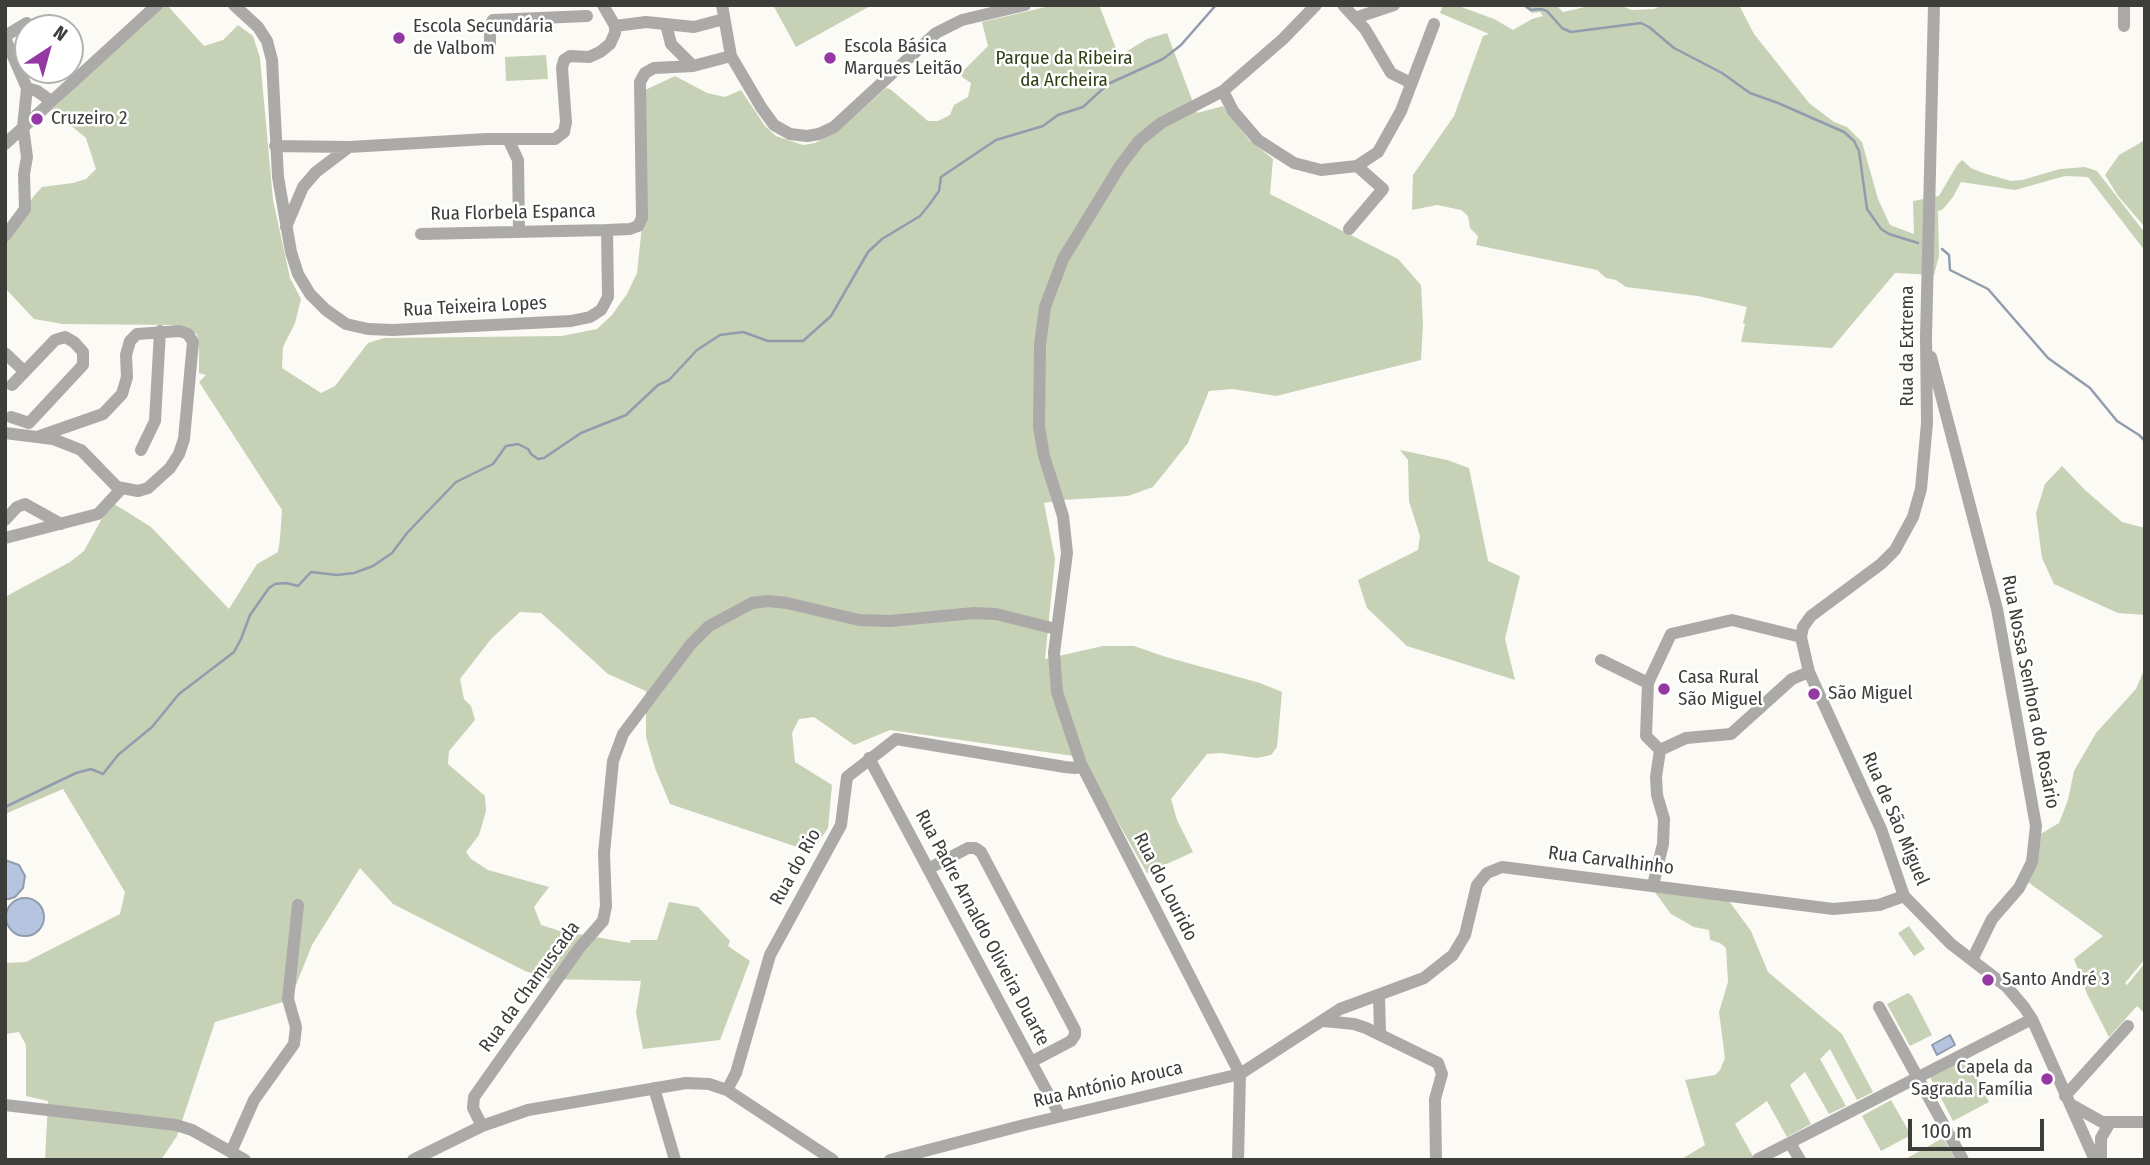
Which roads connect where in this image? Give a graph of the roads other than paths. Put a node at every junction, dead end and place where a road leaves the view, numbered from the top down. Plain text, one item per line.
1 (157, 5) edge
2 (234, 5) edge
3 (603, 5) edge
4 (722, 5) edge
5 (1025, 5) edge
6 (1316, 5) edge
7 (1343, 5) edge
8 (1394, 5) edge
9 (1934, 5) edge
10 (2124, 5) edge
11 (567, 11) edge
12 (587, 16) dead end
13 (1355, 18) junction
14 (724, 19) junction
15 (666, 24) junction
16 (1434, 24) dead end
17 (615, 26) junction
18 (2124, 26) dead end
19 (5, 37) edge
20 (490, 44) dead end
21 (731, 56) junction
22 (693, 66) junction
23 (1410, 83) junction
24 (27, 88) junction
25 (1223, 91) junction
26 (51, 101) junction
27 (23, 127) junction
28 (508, 139) junction
29 (5, 144) edge
30 (275, 146) junction
31 (349, 147) junction
32 (1357, 166) junction
33 (286, 228) junction
34 (1349, 229) dead end
35 (607, 230) junction
36 (519, 231) junction
37 (421, 234) dead end
38 (5, 236) edge
39 (160, 331) junction
40 (1926, 337) junction
41 (5, 353) edge
42 (24, 371) junction
43 (12, 385) dead end
44 (11, 416) dead end
45 (1947, 419) junction
46 (1927, 423) junction
47 (5, 433) edge
48 (37, 437) junction
49 (141, 450) dead end
50 (122, 488) junction
51 (5, 520) edge
52 (61, 524) junction
53 (5, 538) edge
54 (1056, 629) junction
55 (1801, 637) junction
56 (1601, 660) dead end
57 (1809, 672) junction
58 (1648, 683) junction
59 (1660, 750) junction
60 (869, 758) junction
61 (1081, 764) junction
62 (928, 869) junction
63 (1653, 885) junction
64 (1904, 896) junction
65 (298, 905) dead end
66 (1972, 960) junction
67 (1379, 996) junction
68 (1880, 1007) dead end
69 (2032, 1019) junction
70 (1324, 1021) junction
71 (2128, 1026) dead end
72 (1380, 1034) junction
73 (1031, 1062) junction
74 (1240, 1074) junction
75 (1919, 1078) junction
76 (654, 1088) junction
77 (727, 1090) junction
78 (2067, 1100) junction
79 (5, 1105) edge
80 (1060, 1116) junction
81 (2094, 1119) junction
82 (2145, 1122) edge
83 (2109, 1124) junction
84 (481, 1126) junction
85 (2081, 1130) junction
86 (1790, 1143) junction
87 (231, 1152) junction
88 (1758, 1158) edge
89 (245, 1160) edge
90 (413, 1160) edge
91 (675, 1160) edge
92 (833, 1160) edge
93 (890, 1160) edge
94 (1238, 1160) edge
95 (1436, 1160) edge
96 (1800, 1160) edge
97 (1963, 1160) edge
98 (2095, 1160) edge
99 (2101, 1160) edge

1 - 26 street
2 - 30 street, Rua Teixeira Lopes
3 - 17 street
4 - 14 street
5 - 21 street
6 - 25 street, Rua do Lourido
7 - 13 street
8 - 13 street
9 - 40 street, Rua da Extrema
10 - 18 street
11 - 12 street
11 - 20 street
13 - 23 street
14 - 15 street
14 - 21 street
15 - 17 street
15 - 22 street
16 - 23 street
17 - 28 street
19 - 24 street
21 - 22 street
22 - 35 street
23 - 32 street
24 - 26 street
24 - 27 street
25 - 32 street
25 - 54 street, Rua do Lourido
26 - 27 street
27 - 29 street
27 - 38 street
28 - 31 street
28 - 36 street
30 - 31 street
30 - 33 street, Rua Teixeira Lopes
31 - 33 street
32 - 34 street
33 - 35 street, Rua Teixeira Lopes
35 - 36 street, Rua Florbela Espanca
36 - 37 street, Rua Florbela Espanca
39 - 48 street
39 - 49 street
39 - 50 street
40 - 45 street, Rua Nossa Senhora do Rosário
40 - 46 street, Rua da Extrema
41 - 42 street
42 - 43 street
42 - 44 street
45 - 46 street
45 - 66 street, Rua Nossa Senhora do Rosário
46 - 55 street, Rua da Extrema
47 - 48 street
48 - 50 street
50 - 52 street
51 - 52 street
52 - 53 street
54 - 61 street, Rua do Lourido
54 - 84 street, Rua da Chamuscada
55 - 57 street, Rua de São Miguel
55 - 58 street
56 - 58 street
57 - 59 street
57 - 64 street, Rua de São Miguel
58 - 59 street
59 - 63 street
60 - 61 street, Rua do Rio
60 - 62 street, Rua Padre Arnaldo Oliveira Duarte
60 - 77 street, Rua do Rio
61 - 74 street, Rua do Lourido
62 - 73 street, Rua Padre Arnaldo Oliveira Duarte
62 - 73 street
63 - 64 street, Rua Carvalhinho
63 - 67 street, Rua Carvalhinho
64 - 66 street, Rua de São Miguel
65 - 87 street
66 - 69 street, Rua de São Miguel
67 - 70 street, Rua Carvalhinho
67 - 72 street
68 - 75 street
69 - 75 street
69 - 78 street, Rua de São Miguel
70 - 72 street
70 - 74 street, Rua António Arouca
71 - 78 street
72 - 95 street
73 - 80 street, Rua Padre Arnaldo Oliveira Duarte
74 - 80 street, Rua António Arouca
74 - 94 street, Rua do Lourido
75 - 86 street
75 - 97 street
76 - 77 street
76 - 84 street
76 - 91 street
77 - 92 street
78 - 81 street
78 - 85 street, Rua de São Miguel
79 - 87 street
80 - 93 street, Rua António Arouca
81 - 83 street
81 - 85 street
82 - 83 street
83 - 85 street
83 - 99 street
84 - 90 street
85 - 98 street, Rua de São Miguel
86 - 88 street
86 - 96 street
87 - 89 street

